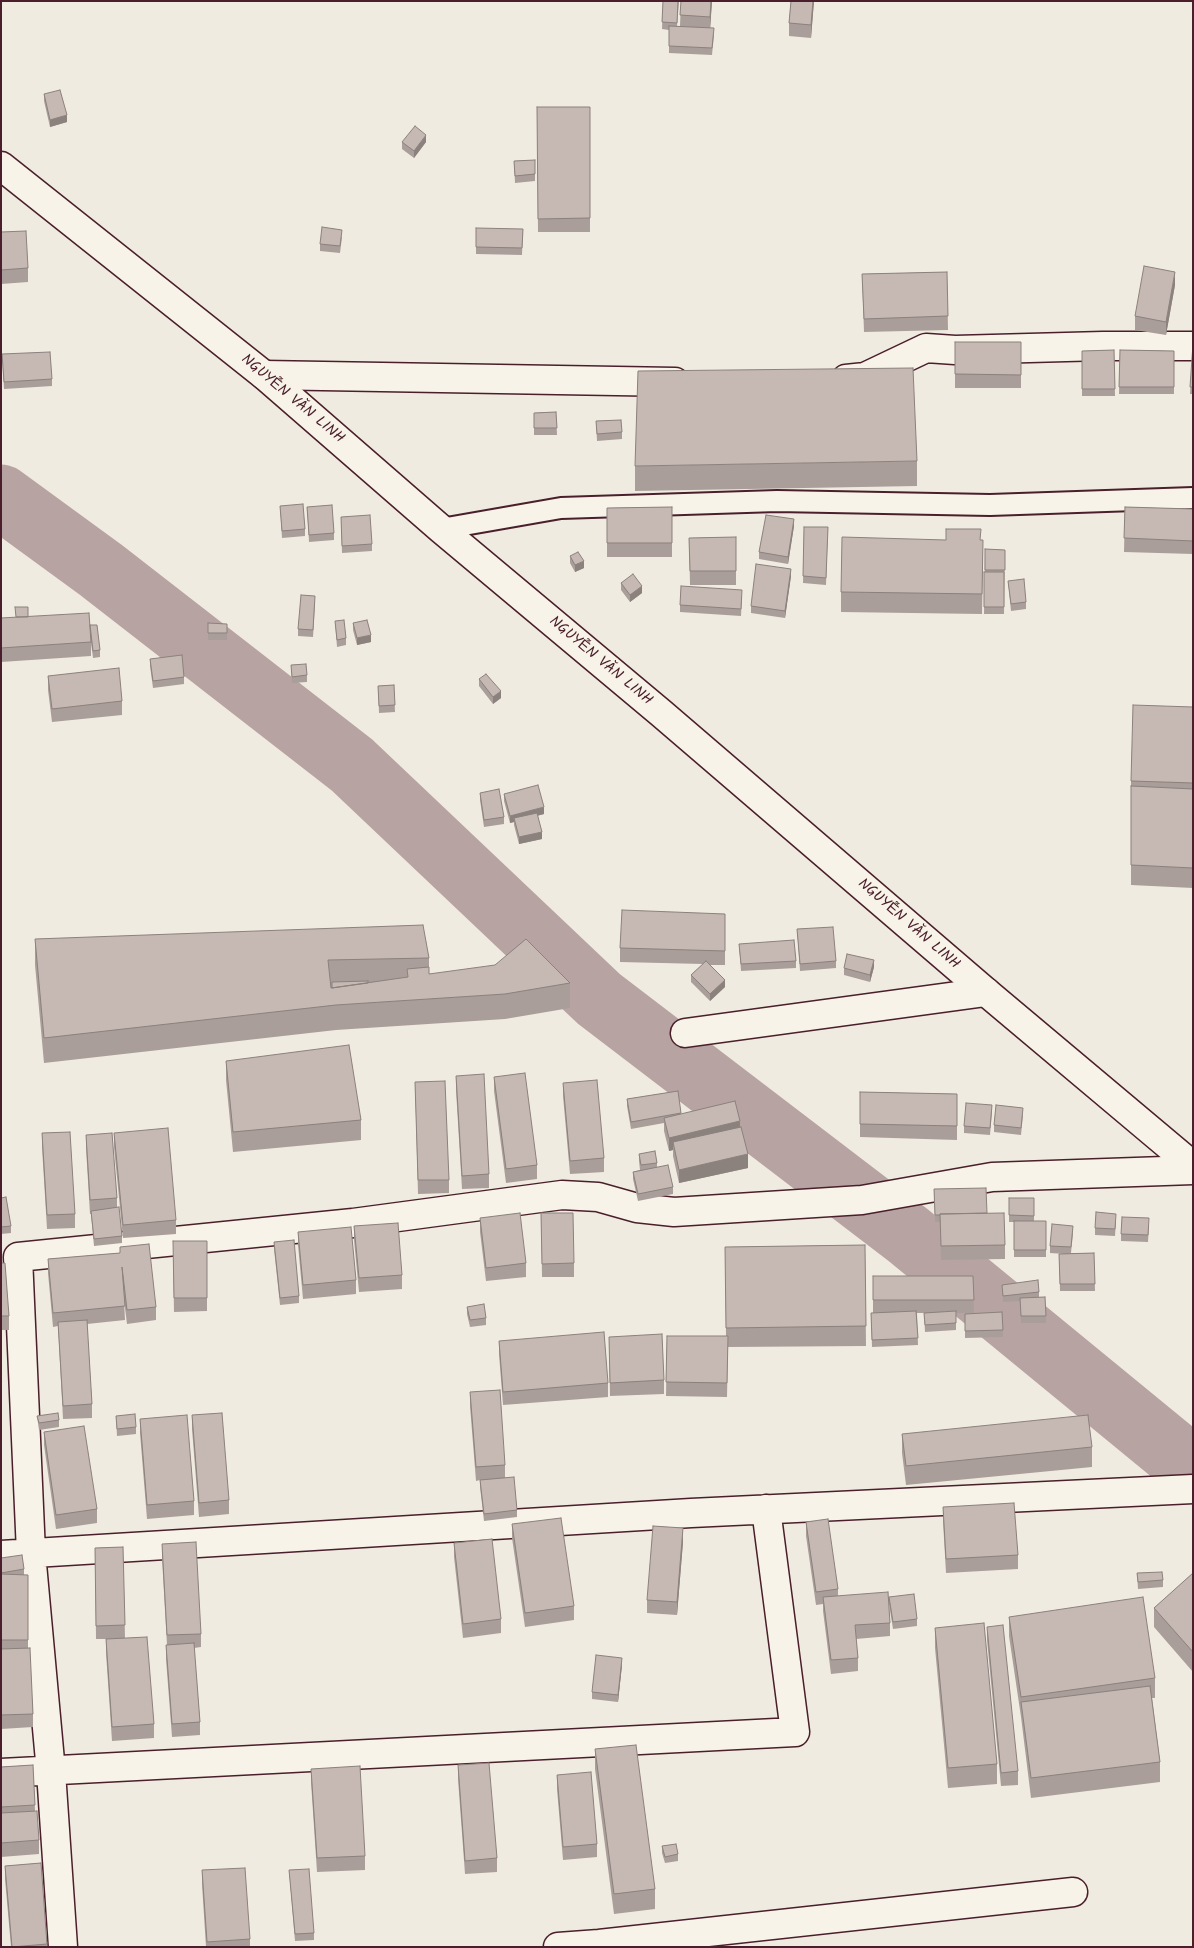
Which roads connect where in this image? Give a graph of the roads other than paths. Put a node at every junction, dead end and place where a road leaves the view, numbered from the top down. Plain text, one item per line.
1 (1, 166) edge
2 (1193, 346) edge
3 (264, 375) junction
4 (818, 381) edge
5 (695, 382) edge
6 (1193, 498) edge
7 (441, 528) junction
8 (986, 992) junction
9 (685, 1033) dead end
10 (1193, 1166) edge
11 (1193, 1170) edge
12 (9, 1257) edge
13 (12, 1426) edge
14 (1193, 1489) edge
15 (766, 1509) junction
16 (30, 1553) junction
17 (1, 1555) edge
18 (51, 1772) junction
19 (1, 1773) edge
20 (1073, 1892) dead end
21 (63, 1947) edge
22 (558, 1947) edge

1 - 3 main road, NGUYỄN VĂN LINH
2 - 4 main road
3 - 5 main road
3 - 7 main road, NGUYỄN VĂN LINH
6 - 7 lane
7 - 8 main road, NGUYỄN VĂN LINH
8 - 9 main road
8 - 10 main road, NGUYỄN VĂN LINH
11 - 12 main road
12 - 13 main road
13 - 16 main road
14 - 15 main road
15 - 16 main road
15 - 18 main road
16 - 17 main road
16 - 18 main road
18 - 19 main road
18 - 21 main road
20 - 22 main road

